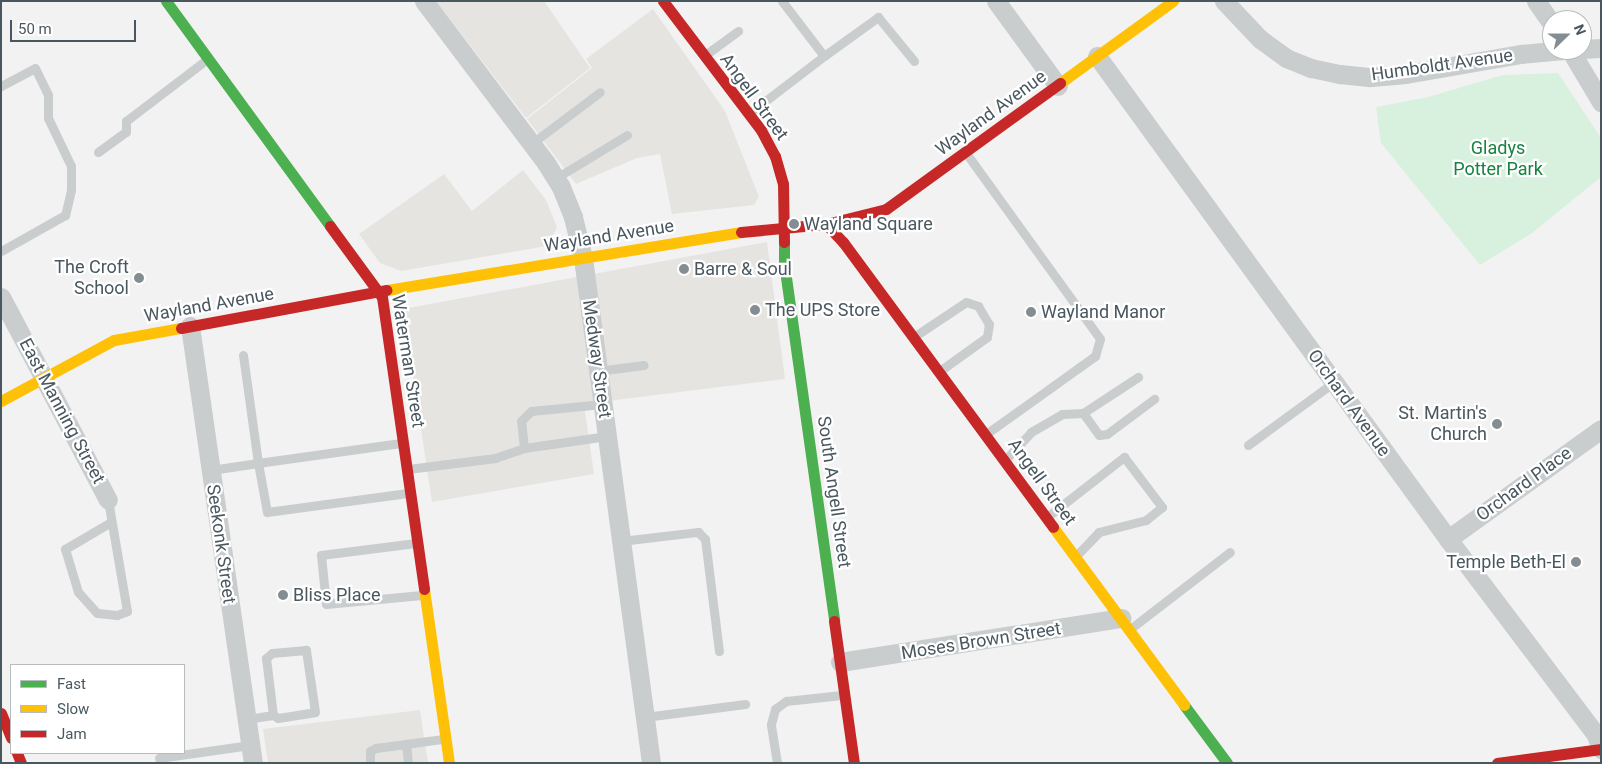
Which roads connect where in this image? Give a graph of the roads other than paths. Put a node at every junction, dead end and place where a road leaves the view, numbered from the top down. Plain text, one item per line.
1 (166, 1) edge
2 (424, 1) edge
3 (663, 1) edge
4 (782, 1) edge
5 (996, 1) edge
6 (1173, 1) edge
7 (1224, 1) edge
8 (738, 31) dead end
9 (1542, 52) edge
10 (703, 56) junction
11 (824, 56) junction
12 (1096, 56) junction
13 (208, 58) junction
14 (1576, 60) edge
15 (914, 61) dead end
16 (1, 86) edge
17 (1058, 86) junction
18 (600, 92) dead end
19 (1601, 102) edge
20 (749, 114) junction
21 (627, 135) dead end
22 (531, 144) junction
23 (98, 152) dead end
24 (966, 153) junction
25 (556, 178) junction
26 (826, 224) junction
27 (785, 225) junction
28 (1, 251) edge
29 (583, 258) junction
30 (380, 291) junction
31 (4, 308) edge
32 (190, 326) junction
33 (913, 337) junction
34 (243, 355) dead end
35 (644, 365) dead end
36 (598, 371) junction
37 (939, 371) junction
38 (44, 377) junction
39 (1138, 377) dead end
40 (1334, 382) junction
41 (1154, 399) dead end
42 (1, 401) edge
43 (603, 404) junction
44 (1083, 413) junction
45 (1600, 433) edge
46 (986, 434) junction
47 (607, 436) junction
48 (404, 443) junction
49 (1248, 445) dead end
50 (524, 448) junction
51 (1005, 460) junction
52 (258, 463) junction
53 (408, 469) junction
54 (211, 470) junction
55 (411, 493) junction
56 (108, 500) joint
57 (1047, 517) junction
58 (112, 522) junction
59 (1448, 540) junction
60 (621, 541) junction
61 (418, 542) junction
62 (1230, 552) dead end
63 (1076, 556) junction
64 (426, 595) junction
65 (1125, 624) junction
66 (719, 651) dead end
67 (840, 662) junction
68 (845, 694) junction
69 (745, 704) dead end
70 (1, 713) edge
71 (273, 715) junction
72 (645, 716) junction
73 (247, 719) junction
74 (10, 736) edge
75 (446, 738) junction
76 (406, 744) junction
77 (1601, 749) edge
78 (252, 754) edge
79 (159, 758) dead end
80 (370, 763) edge
81 (408, 763) edge
82 (449, 763) edge
83 (651, 763) edge
84 (776, 763) edge
85 (854, 763) edge
86 (1228, 763) edge
87 (1497, 763) edge

1 - 13 street, Waterman Street
2 - 22 street, Medway Street
3 - 10 street, Angell Street
4 - 11 lane
5 - 17 street
6 - 12 street, Wayland Avenue
7 - 9 street, Humboldt Avenue
8 - 10 lane
10 - 20 street, Angell Street
11 - 15 lane
11 - 20 lane
12 - 17 street, Wayland Avenue
12 - 40 street, Orchard Avenue
13 - 23 lane
13 - 30 street, Waterman Street
14 - 19 street
16 - 28 lane
17 - 24 street, Wayland Avenue
18 - 22 lane
20 - 27 street, Angell Street
21 - 25 lane
22 - 25 street, Medway Street
24 - 26 street, Wayland Avenue
24 - 46 lane
25 - 29 street, Medway Street
26 - 27 street, Wayland Avenue
26 - 33 street, Angell Street
27 - 29 street, Wayland Avenue
27 - 67 street, South Angell Street
29 - 30 street, Wayland Avenue
29 - 36 street, Medway Street
30 - 32 street, Wayland Avenue
30 - 48 street, Waterman Street
31 - 38 street, East Manning Street
32 - 38 street, Wayland Avenue
32 - 54 street, Seekonk Street
33 - 37 street, Angell Street
33 - 37 lane
34 - 52 lane
35 - 36 lane
36 - 43 street, Medway Street
37 - 46 street, Angell Street
38 - 42 street, Wayland Avenue
38 - 56 street, East Manning Street
39 - 44 lane
40 - 49 lane
40 - 59 street, Orchard Avenue
41 - 44 lane
43 - 47 street, Medway Street
43 - 50 lane
44 - 51 lane
45 - 59 street, Orchard Place
46 - 51 street, Angell Street
47 - 50 lane
47 - 60 street, Medway Street
48 - 52 lane
48 - 53 street, Waterman Street
50 - 53 lane
51 - 57 street, Angell Street
52 - 54 lane
52 - 55 lane
53 - 55 street, Waterman Street
54 - 73 street, Seekonk Street
55 - 61 street, Waterman Street
56 - 58 lane
57 - 63 street, Angell Street
57 - 63 lane
58 - 58 lane
59 - 77 street, Orchard Avenue
60 - 66 lane
60 - 72 street, Medway Street
61 - 64 street, Waterman Street
61 - 64 lane
62 - 65 lane
63 - 65 street, Angell Street
64 - 75 street, Waterman Street
65 - 67 street, Moses Brown Street
65 - 86 street, Angell Street
67 - 68 street, South Angell Street
68 - 84 lane
68 - 85 street, South Angell Street
69 - 72 lane
70 - 74 street
71 - 71 lane
71 - 73 lane
72 - 83 street, Medway Street
73 - 78 street, Seekonk Street
75 - 76 lane
75 - 82 street, Waterman Street
76 - 80 lane
76 - 81 lane
77 - 87 street
78 - 79 lane

